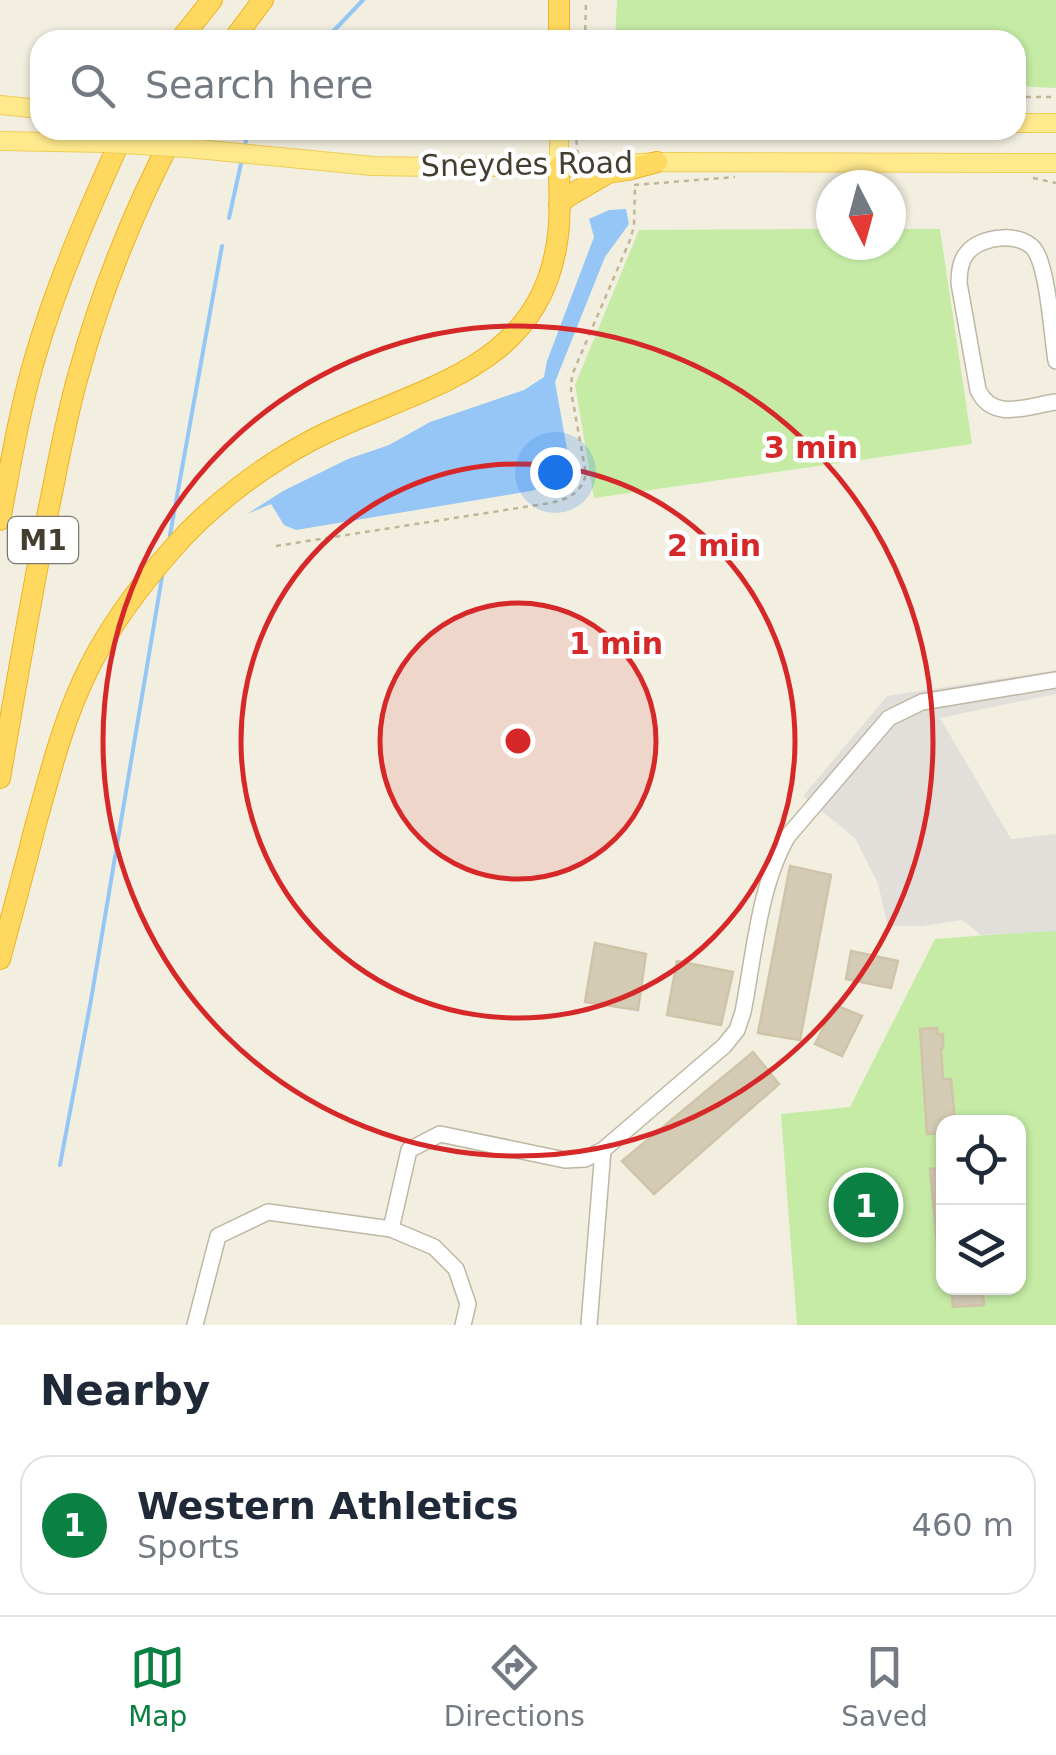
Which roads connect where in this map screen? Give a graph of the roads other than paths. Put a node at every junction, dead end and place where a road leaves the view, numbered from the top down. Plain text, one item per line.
1 (212, 0) edge
2 (263, 0) edge
3 (188, 30) edge
4 (241, 30) edge
5 (0, 105) edge
6 (30, 108) edge
7 (1026, 123) edge
8 (1056, 123) edge
9 (121, 140) edge
10 (171, 140) edge
11 (559, 140) edge
12 (0, 141) edge
13 (657, 162) junction
14 (1056, 162) edge
15 (558, 167) junction
16 (559, 205) junction
17 (1056, 360) edge
18 (1056, 402) edge
19 (0, 520) edge
20 (1056, 680) edge
21 (0, 778) edge
22 (0, 959) edge
23 (602, 1150) junction
24 (391, 1229) junction
25 (195, 1325) edge
26 (463, 1325) edge
27 (589, 1325) edge

1 - 3 highway
2 - 4 highway
5 - 6 main road
7 - 8 main road
9 - 19 highway, M1
10 - 21 highway, M1
11 - 15 main road
12 - 15 main road, Sneydes Road, bridge
13 - 14 main road, Sneydes Road
13 - 15 main road, Sneydes Road
13 - 16 highway
15 - 16 highway
16 - 22 highway
17 - 18 street
20 - 23 street
23 - 24 street
23 - 27 street
24 - 25 street
24 - 26 street

